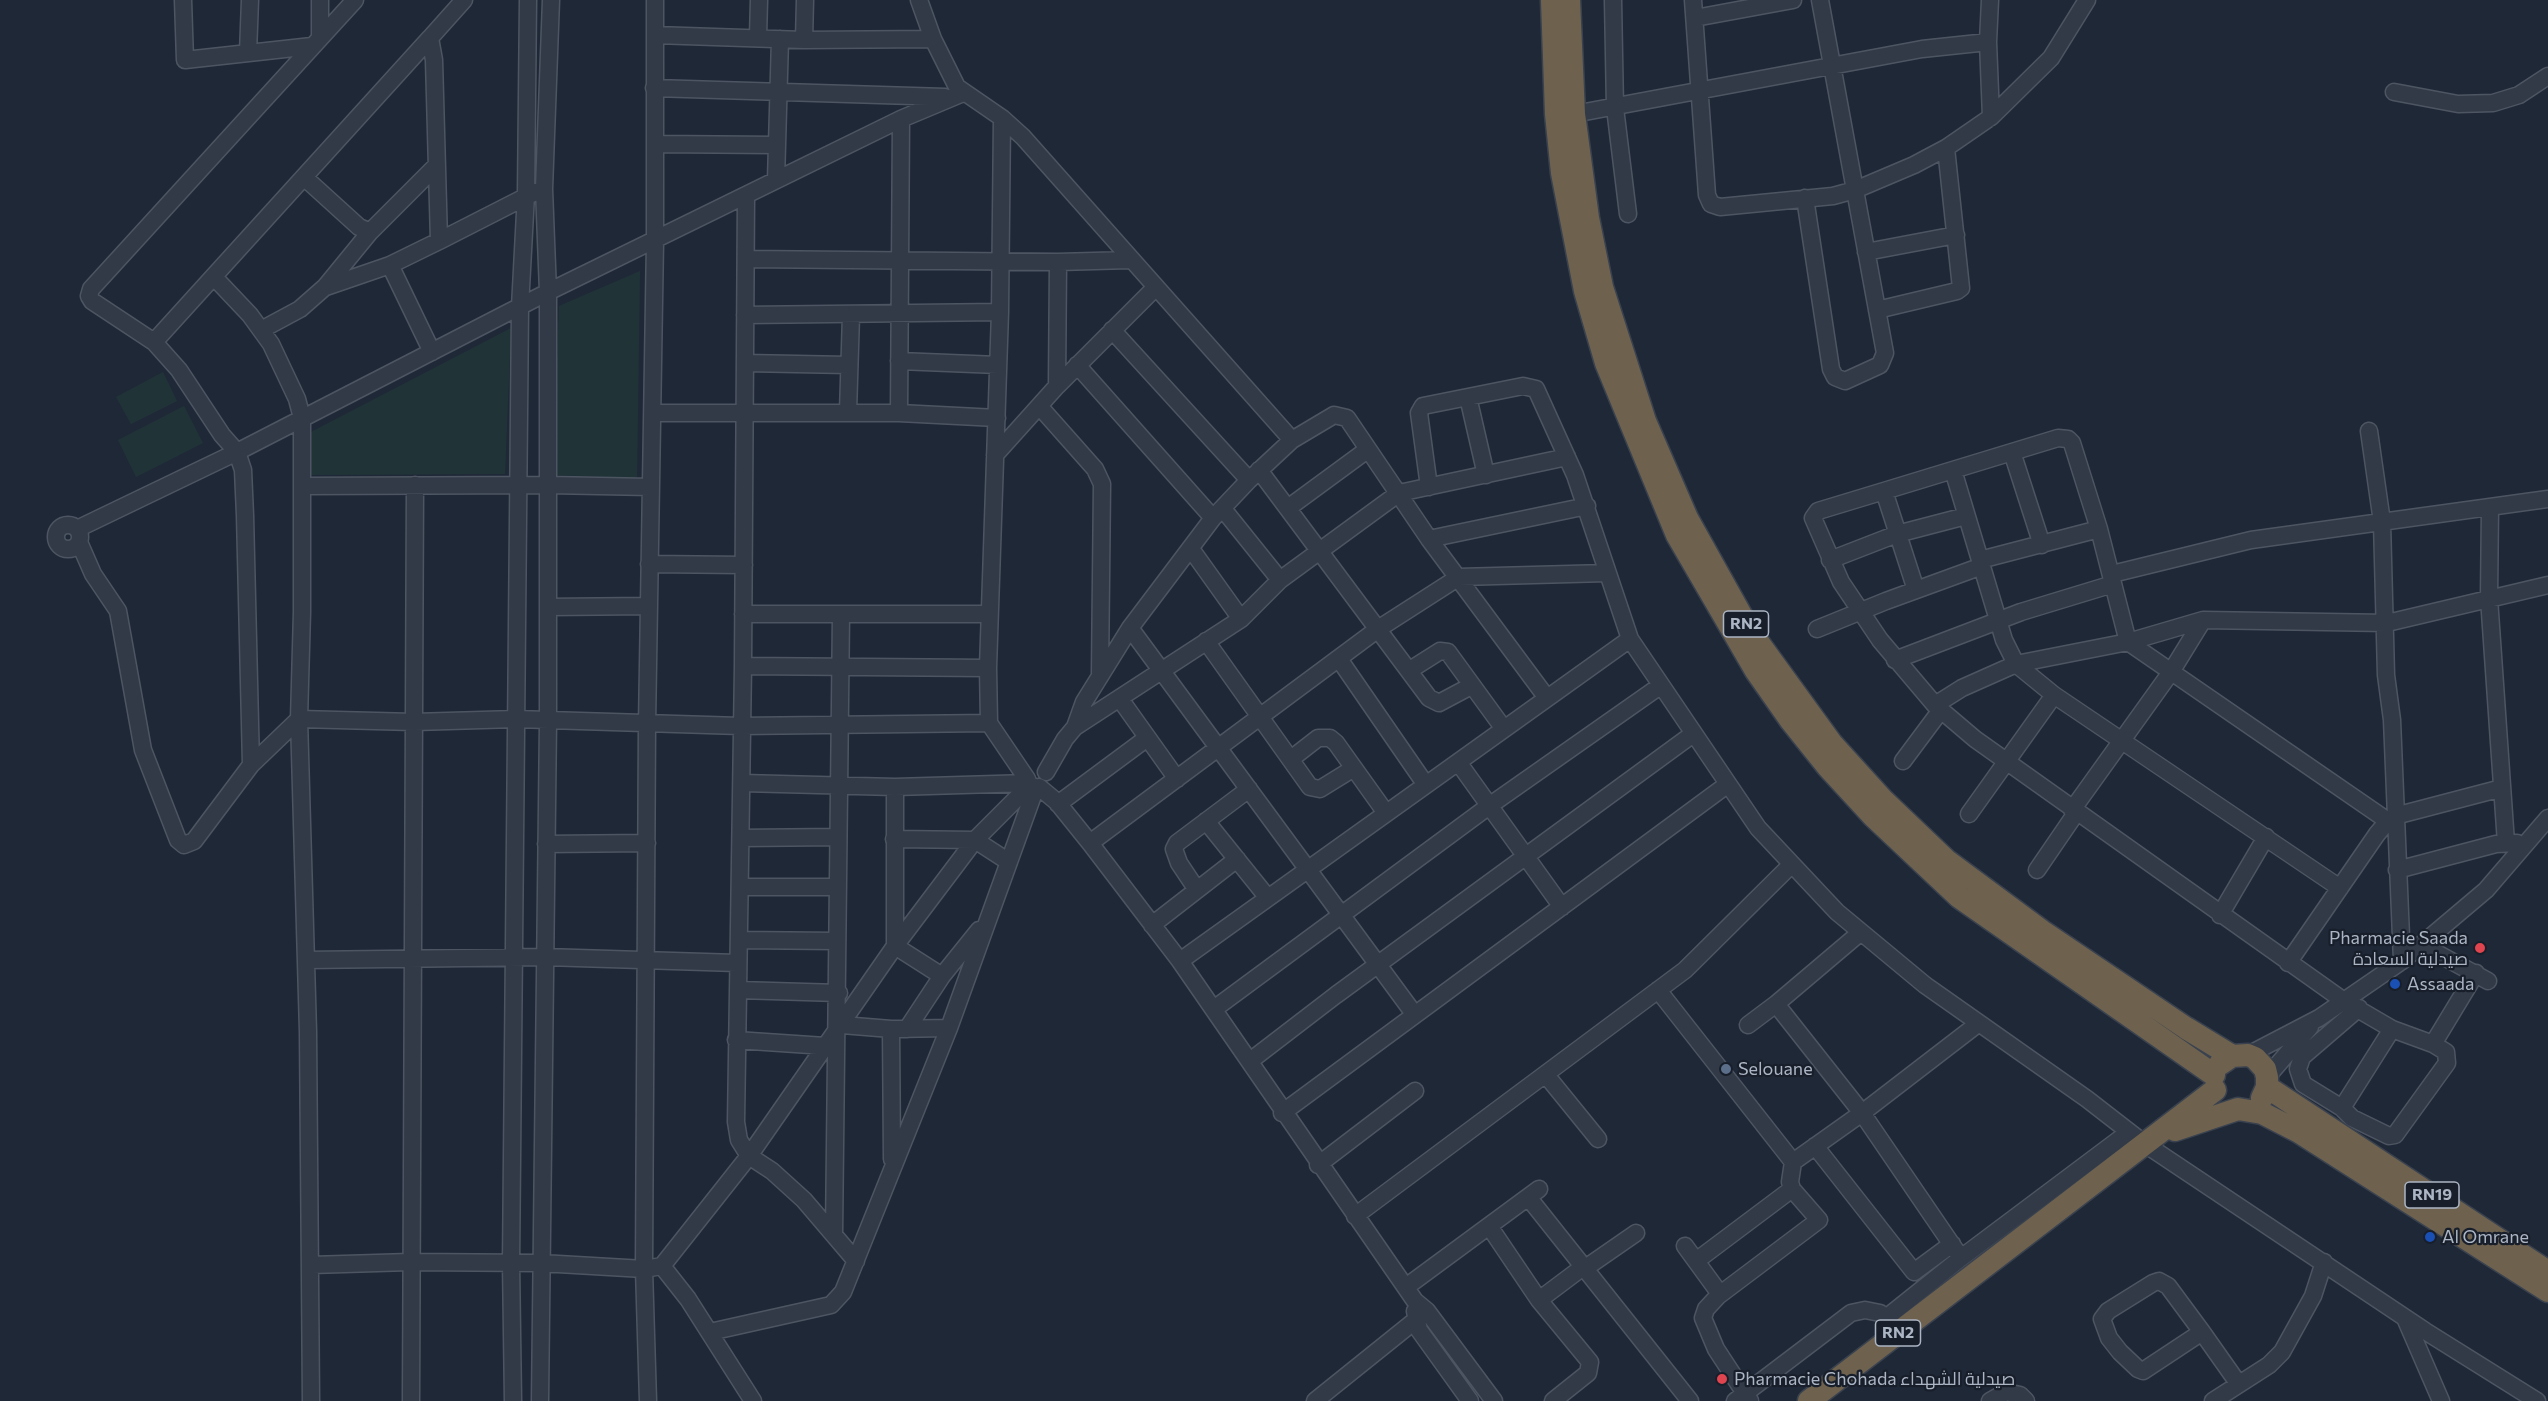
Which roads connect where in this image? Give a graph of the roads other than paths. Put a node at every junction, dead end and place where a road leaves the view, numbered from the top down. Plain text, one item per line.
1 (183, 0) edge
2 (250, 0) edge
3 (320, 0) edge
4 (355, 0) edge
5 (464, 0) edge
6 (528, 0) edge
7 (551, 0) edge
8 (655, 0) edge
9 (759, 0) edge
10 (805, 0) edge
11 (918, 0) edge
12 (1552, 0) edge
13 (1569, 0) edge
14 (1613, 0) edge
15 (1693, 0) edge
16 (1792, 0) edge
17 (1820, 0) edge
18 (1990, 0) edge
19 (2087, 0) edge
20 (1695, 18) junction
21 (655, 35) junction
22 (758, 37) junction
23 (430, 38) junction
24 (780, 39) junction
25 (933, 39) junction
26 (804, 40) junction
27 (316, 42) junction
28 (1988, 42) junction
29 (248, 53) junction
30 (1831, 68) junction
31 (2548, 76) edge
32 (654, 88) junction
33 (779, 90) junction
34 (1700, 91) junction
35 (2394, 92) dead end
36 (956, 95) junction
37 (1615, 108) junction
38 (1574, 114) junction
39 (1991, 117) junction
40 (1002, 118) junction
41 (901, 119) junction
42 (655, 144) junction
43 (777, 145) junction
44 (1946, 148) junction
45 (436, 166) junction
46 (305, 178) junction
47 (776, 180) junction
48 (544, 189) junction
49 (1855, 190) junction
50 (526, 194) junction
51 (746, 195) junction
52 (1805, 198) junction
53 (1628, 214) dead end
54 (370, 232) junction
55 (1956, 235) junction
56 (655, 241) junction
57 (439, 242) junction
58 (1866, 252) junction
59 (746, 259) junction
60 (901, 260) junction
61 (1130, 260) junction
62 (1000, 262) junction
63 (1058, 262) junction
64 (390, 265) junction
65 (214, 277) junction
66 (325, 287) junction
67 (1156, 287) junction
68 (548, 292) junction
69 (520, 308) junction
70 (1877, 310) junction
71 (1000, 312) junction
72 (900, 314) junction
73 (746, 315) junction
74 (851, 315) junction
75 (261, 330) junction
76 (1112, 330) junction
77 (154, 342) junction
78 (432, 352) junction
79 (899, 361) junction
80 (745, 363) junction
81 (848, 365) junction
82 (998, 365) junction
83 (1077, 366) junction
84 (1057, 386) junction
85 (1468, 397) junction
86 (1040, 407) junction
87 (745, 412) junction
88 (848, 412) junction
89 (653, 413) junction
90 (899, 413) junction
91 (302, 418) junction
92 (997, 418) junction
93 (2369, 431) dead end
94 (1292, 440) junction
95 (1367, 450) junction
96 (237, 452) junction
97 (2012, 452) junction
98 (995, 455) junction
99 (1567, 457) junction
100 (1953, 470) junction
101 (1254, 475) junction
102 (1486, 475) junction
103 (415, 485) junction
104 (548, 485) junction
105 (302, 486) junction
106 (520, 486) junction
107 (651, 487) junction
108 (1429, 487) junction
109 (1884, 491) junction
110 (1399, 493) junction
111 (2548, 499) edge
112 (1587, 506) junction
113 (2490, 507) junction
114 (1288, 508) junction
115 (1218, 513) junction
116 (1966, 516) junction
117 (2382, 522) junction
118 (2099, 530) junction
119 (1897, 534) junction
120 (78, 535) junction
121 (1430, 539) junction
122 (2042, 545) junction
123 (1191, 549) junction
124 (1319, 551) junction
125 (1830, 560) junction
126 (1981, 563) junction
127 (649, 564) junction
128 (744, 565) junction
129 (1606, 573) junction
130 (93, 574) junction
131 (1459, 577) junction
132 (2113, 579) junction
133 (1280, 580) junction
134 (2548, 585) edge
135 (1916, 590) junction
136 (2489, 598) junction
137 (649, 606) junction
138 (548, 607) junction
139 (1860, 613) junction
140 (743, 614) junction
141 (841, 614) junction
142 (990, 614) junction
143 (1241, 619) junction
144 (1999, 620) junction
145 (2203, 620) junction
146 (2387, 623) junction
147 (1130, 628) junction
148 (1378, 629) junction
149 (1817, 629) dead end
150 (1630, 639) junction
151 (1206, 641) junction
152 (2128, 642) junction
153 (1339, 659) junction
154 (1896, 660) junction
155 (2016, 664) junction
156 (743, 666) junction
157 (988, 668) junction
158 (840, 669) junction
159 (1410, 670) junction
160 (1163, 672) junction
161 (2171, 672) junction
162 (1100, 674) junction
163 (1471, 686) junction
164 (1660, 686) junction
165 (2054, 695) junction
166 (1547, 698) junction
167 (1120, 699) junction
168 (1938, 708) junction
169 (1260, 717) junction
170 (298, 719) junction
171 (516, 719) junction
172 (548, 721) junction
173 (414, 722) junction
174 (989, 723) junction
175 (839, 724) junction
176 (647, 725) junction
177 (740, 726) junction
178 (1076, 727) junction
179 (1504, 729) junction
180 (1693, 734) junction
181 (1147, 738) junction
182 (2123, 741) junction
183 (1219, 748) junction
184 (1291, 759) junction
185 (1903, 760) dead end
186 (1458, 762) junction
187 (2006, 764) junction
188 (251, 765) junction
189 (1354, 768) junction
190 (1036, 779) junction
191 (1177, 779) junction
192 (742, 783) junction
193 (1728, 784) junction
194 (1426, 785) junction
195 (839, 786) junction
196 (895, 787) junction
197 (2502, 788) junction
198 (1249, 789) junction
199 (1058, 803) junction
200 (1489, 806) junction
201 (2074, 812) junction
202 (1386, 813) junction
203 (1969, 814) dead end
204 (2548, 818) edge
205 (2393, 819) junction
206 (1206, 821) junction
207 (838, 837) junction
208 (2266, 837) junction
209 (741, 838) junction
210 (894, 839) junction
211 (975, 840) junction
212 (647, 843) junction
213 (1090, 843) junction
214 (2506, 843) junction
215 (2527, 843) junction
216 (546, 844) junction
217 (1525, 856) junction
218 (1237, 859) junction
219 (1009, 862) junction
220 (1791, 865) junction
221 (1308, 870) junction
222 (2037, 870) dead end
223 (2397, 870) junction
224 (740, 887) junction
225 (838, 887) junction
226 (2340, 888) junction
227 (1197, 890) junction
228 (1268, 898) junction
229 (1562, 907) junction
230 (2220, 915) junction
231 (1342, 916) junction
232 (989, 917) junction
233 (1152, 925) junction
234 (1861, 932) junction
235 (739, 940) junction
236 (837, 941) junction
237 (2422, 945) junction
238 (895, 946) junction
239 (515, 957) junction
240 (545, 957) junction
241 (414, 959) junction
242 (306, 960) junction
243 (646, 961) junction
244 (1180, 961) junction
245 (2403, 961) junction
246 (737, 963) junction
247 (2288, 963) junction
248 (1378, 964) junction
249 (942, 976) junction
250 (738, 990) junction
251 (1658, 990) junction
252 (839, 993) junction
253 (2344, 1001) junction
254 (1776, 1004) junction
255 (2359, 1008) junction
256 (1214, 1010) junction
257 (1415, 1015) junction
258 (2319, 1018) junction
259 (1979, 1023) junction
260 (1748, 1026) dead end
261 (899, 1029) junction
262 (949, 1029) junction
263 (2392, 1029) junction
264 (834, 1035) junction
265 (736, 1040) junction
266 (2433, 1044) junction
267 (2240, 1055) junction
268 (1250, 1061) junction
269 (1546, 1075) junction
270 (2267, 1082) junction
271 (2214, 1083) junction
272 (1415, 1090) dead end
273 (2242, 1108) junction
274 (2342, 1108) junction
275 (1282, 1113) junction
276 (1862, 1113) junction
277 (2144, 1138) junction
278 (1598, 1139) dead end
279 (1815, 1146) junction
280 (749, 1156) junction
281 (1793, 1162) junction
282 (1318, 1165) junction
283 (892, 1166) junction
284 (1792, 1189) junction
285 (1355, 1216) junction
286 (1489, 1226) junction
287 (1636, 1233) dead end
288 (834, 1235) junction
289 (1685, 1246) dead end
290 (1956, 1251) junction
291 (1696, 1261) junction
292 (410, 1262) junction
293 (856, 1262) junction
294 (2324, 1262) junction
295 (511, 1263) junction
296 (541, 1263) junction
297 (311, 1265) junction
298 (662, 1266) junction
299 (1583, 1268) junction
300 (644, 1269) junction
301 (2548, 1272) edge
302 (2548, 1292) edge
303 (1720, 1294) junction
304 (1539, 1300) junction
305 (1416, 1305) junction
306 (2405, 1318) junction
307 (1893, 1324) junction
308 (710, 1332) junction
309 (2202, 1332) junction
310 (2238, 1383) junction
311 (1573, 1395) edge
312 (1744, 1398) edge
313 (312, 1401) edge
314 (411, 1401) edge
315 (513, 1401) edge
316 (540, 1401) edge
317 (648, 1401) edge
318 (753, 1401) edge
319 (1315, 1401) edge
320 (1470, 1401) edge
321 (1494, 1401) edge
322 (1553, 1401) edge
323 (1690, 1401) edge
324 (1809, 1401) edge
325 (1990, 1401) edge
326 (2026, 1401) edge
327 (2213, 1401) edge
328 (2441, 1401) edge
329 (2537, 1401) edge

1 - 29 street
2 - 29 street
3 - 27 street
4 - 27 street
5 - 23 street
6 - 50 street
7 - 48 street
8 - 21 street
9 - 22 street
10 - 26 street
11 - 25 street
12 - 271 highway, RN2
13 - 38 highway, RN2
14 - 37 street
15 - 20 street
16 - 20 street
17 - 30 street
18 - 28 street
19 - 39 street
20 - 34 street
21 - 22 street
21 - 32 street
22 - 24 street
23 - 45 street
23 - 46 street
24 - 26 street
24 - 33 street
25 - 26 street
25 - 36 street
27 - 29 street
27 - 77 street
28 - 30 street
28 - 39 street
30 - 34 street
30 - 49 street
31 - 35 street
32 - 33 street
32 - 42 street
33 - 36 street
33 - 43 street
34 - 37 street
34 - 52 street
36 - 40 street
36 - 41 street
37 - 38 street
37 - 53 street
38 - 267 highway, RN2
39 - 44 street
40 - 61 street
40 - 62 street
41 - 47 street
41 - 60 street
42 - 43 street
42 - 56 street
43 - 47 street
44 - 49 street
44 - 55 street
45 - 54 street
45 - 57 street
46 - 54 street
46 - 65 street
47 - 51 street
48 - 50 street
48 - 68 street
49 - 52 street
49 - 58 street
50 - 57 street
50 - 69 street
51 - 56 street
51 - 59 street
52 - 70 street
54 - 66 street
55 - 58 street
55 - 70 street
56 - 68 street
56 - 89 street
57 - 64 street
58 - 70 street
59 - 60 street
59 - 73 street
60 - 62 street
60 - 72 street
61 - 63 street
61 - 67 street
62 - 63 street
62 - 71 street
63 - 84 street
64 - 66 street
64 - 78 street
65 - 75 street
65 - 77 street
66 - 75 street
67 - 76 street
67 - 94 street
68 - 69 street
68 - 104 street
69 - 78 street
69 - 106 street
71 - 72 street
71 - 82 street
72 - 74 street
72 - 79 street
73 - 74 street
73 - 80 street
74 - 81 street
75 - 91 street
76 - 83 street
76 - 101 street
77 - 96 street
78 - 91 street
79 - 82 street
79 - 90 street
80 - 81 street
80 - 87 street
81 - 88 street
82 - 92 street
83 - 84 street
83 - 115 street
84 - 86 street
85 - 99 street
85 - 102 street
85 - 108 street
86 - 98 street
86 - 162 street
87 - 88 street
87 - 89 street
87 - 128 street
88 - 90 street
89 - 107 street
90 - 92 street
91 - 96 street
91 - 105 street
92 - 98 street
93 - 117 street
94 - 95 street
94 - 101 street
95 - 110 street
95 - 114 street
96 - 120 street
96 - 188 street
97 - 100 street
97 - 118 street
97 - 122 street
98 - 142 street
99 - 102 street
99 - 112 street
100 - 109 street
100 - 116 street
101 - 114 street
101 - 115 street
102 - 108 street
103 - 105 street
103 - 106 street
103 - 173 street
104 - 106 street
104 - 107 street
104 - 138 street
105 - 170 street
106 - 171 street
107 - 127 street
108 - 110 street
109 - 119 street
109 - 125 street
110 - 121 street
110 - 124 street
111 - 113 street
112 - 121 street
112 - 129 street
113 - 117 street
113 - 136 street
114 - 124 street
115 - 123 street
115 - 133 street
116 - 119 street
116 - 126 street
117 - 132 street
117 - 146 street
118 - 122 street
118 - 132 street
119 - 125 street
119 - 135 street
120 - 130 street
120 - 130 street
121 - 131 street
122 - 126 street
123 - 143 street
123 - 147 street
124 - 133 street
124 - 148 street
125 - 139 street
126 - 135 street
126 - 144 street
127 - 128 street
127 - 137 street
128 - 140 street
129 - 131 street
129 - 150 street
130 - 188 street
131 - 148 street
131 - 166 street
132 - 144 street
132 - 152 street
133 - 143 street
134 - 136 street
135 - 139 street
136 - 146 street
136 - 197 street
137 - 138 street
137 - 176 street
138 - 172 street
139 - 149 street
139 - 154 street
140 - 141 street
140 - 156 street
141 - 142 street
141 - 158 street
142 - 157 street
143 - 151 street
144 - 154 street
144 - 155 street
145 - 146 street
145 - 152 street
145 - 161 street
146 - 205 street
147 - 160 street
147 - 162 street
148 - 153 street
148 - 159 street
150 - 164 street
150 - 166 street
151 - 160 street
151 - 169 street
152 - 155 street
152 - 161 street
153 - 169 street
153 - 194 street
154 - 168 street
155 - 165 street
155 - 168 street
156 - 158 street
156 - 177 street
157 - 158 street
157 - 174 street
158 - 175 street
159 - 163 street
159 - 163 street
160 - 167 street
160 - 183 street
161 - 182 street
161 - 205 street
162 - 178 street
163 - 179 street
164 - 180 street
164 - 200 street
165 - 182 street
165 - 187 street
166 - 179 street
167 - 178 street
167 - 181 street
168 - 185 street
168 - 187 street
169 - 183 street
169 - 184 street
170 - 173 street
170 - 188 street
170 - 242 street
171 - 172 street
171 - 173 street
171 - 239 street
172 - 176 street
172 - 216 street
173 - 241 street
174 - 175 street
174 - 190 street
175 - 177 street
175 - 195 street
176 - 177 street
176 - 212 street
177 - 192 street
178 - 190 street
179 - 186 street
180 - 193 street
180 - 217 street
181 - 191 street
181 - 199 street
182 - 201 street
182 - 208 street
183 - 191 street
183 - 198 street
184 - 189 street
184 - 189 street
186 - 194 street
186 - 200 street
187 - 201 street
187 - 203 street
189 - 202 street
190 - 196 street
190 - 199 street
190 - 211 street
190 - 219 street
191 - 213 street
192 - 195 street
192 - 209 street
193 - 220 street
193 - 229 street
194 - 202 street
195 - 196 street
195 - 207 street
196 - 210 street
197 - 205 street
197 - 214 street
198 - 206 street
198 - 221 street
199 - 213 street
200 - 217 street
200 - 231 street
201 - 222 street
201 - 230 street
202 - 221 street
204 - 215 street
205 - 223 street
205 - 226 street
206 - 218 street
206 - 227 street
207 - 209 street
207 - 225 street
208 - 226 street
208 - 230 street
209 - 224 street
210 - 211 street
210 - 238 street
211 - 219 street
211 - 238 street
212 - 216 street
212 - 243 street
213 - 233 street
214 - 215 street
214 - 223 street
215 - 237 street
216 - 240 street
217 - 229 street
217 - 248 street
218 - 227 street
218 - 228 street
219 - 232 street
220 - 234 street
220 - 251 street
221 - 228 street
221 - 231 street
223 - 245 street
224 - 225 street
224 - 235 street
225 - 236 street
226 - 247 street
227 - 233 street
228 - 244 street
229 - 257 street
230 - 247 street
231 - 248 street
231 - 256 street
232 - 249 street
232 - 262 street
233 - 244 street
234 - 254 street
234 - 259 street
235 - 236 street
235 - 246 street
236 - 252 street
237 - 245 street
237 - 266 street
238 - 249 street
238 - 264 street
239 - 240 street
239 - 241 street
239 - 295 street
240 - 243 street
240 - 296 street
241 - 242 street
241 - 292 street
242 - 297 street
243 - 246 street
243 - 300 street
244 - 256 street
245 - 253 street
246 - 250 street
247 - 253 street
248 - 257 street
248 - 268 street
249 - 261 street
250 - 252 street
250 - 265 street
251 - 269 street
251 - 281 street
252 - 264 street
253 - 255 street
253 - 258 street
254 - 260 street
254 - 276 street
255 - 263 street
255 - 274 street
256 - 268 street
257 - 275 street
258 - 267 street
258 - 270 street
259 - 276 street
259 - 277 street
261 - 262 street
261 - 264 street
261 - 283 street
262 - 283 street
263 - 266 street
263 - 274 street
264 - 265 street
264 - 280 street
264 - 288 street
265 - 280 street
266 - 274 street
267 - 270 highway, RN2
267 - 271 highway, RN2
268 - 275 street
269 - 278 street
269 - 285 street
270 - 273 highway, RN2
270 - 301 highway, RN19
271 - 273 highway, RN2
271 - 277 highway, RN2
272 - 282 street
273 - 277 highway, RN2
273 - 302 highway, RN19
275 - 282 street
276 - 279 street
276 - 290 street
277 - 290 street
277 - 294 street
277 - 307 highway, RN2
279 - 281 street
279 - 290 street
280 - 288 street
280 - 298 street
281 - 284 street
282 - 285 street
283 - 293 street
284 - 291 street
284 - 303 street
285 - 305 street
286 - 299 street
286 - 304 street
286 - 305 street
287 - 299 street
288 - 293 street
289 - 291 street
290 - 307 street
291 - 303 street
292 - 295 street
292 - 297 street
292 - 314 street
293 - 308 street
294 - 306 street
294 - 310 street
295 - 296 street
295 - 315 street
296 - 300 street
296 - 316 street
297 - 313 street
298 - 300 street
298 - 308 street
299 - 304 street
299 - 323 street
300 - 317 street
303 - 312 street
304 - 311 street
305 - 319 street
305 - 320 street
305 - 321 street
306 - 328 street
306 - 329 street
307 - 312 street
307 - 324 highway, RN2
308 - 318 street
309 - 309 street
309 - 310 street
310 - 327 street
311 - 322 street
325 - 326 street

